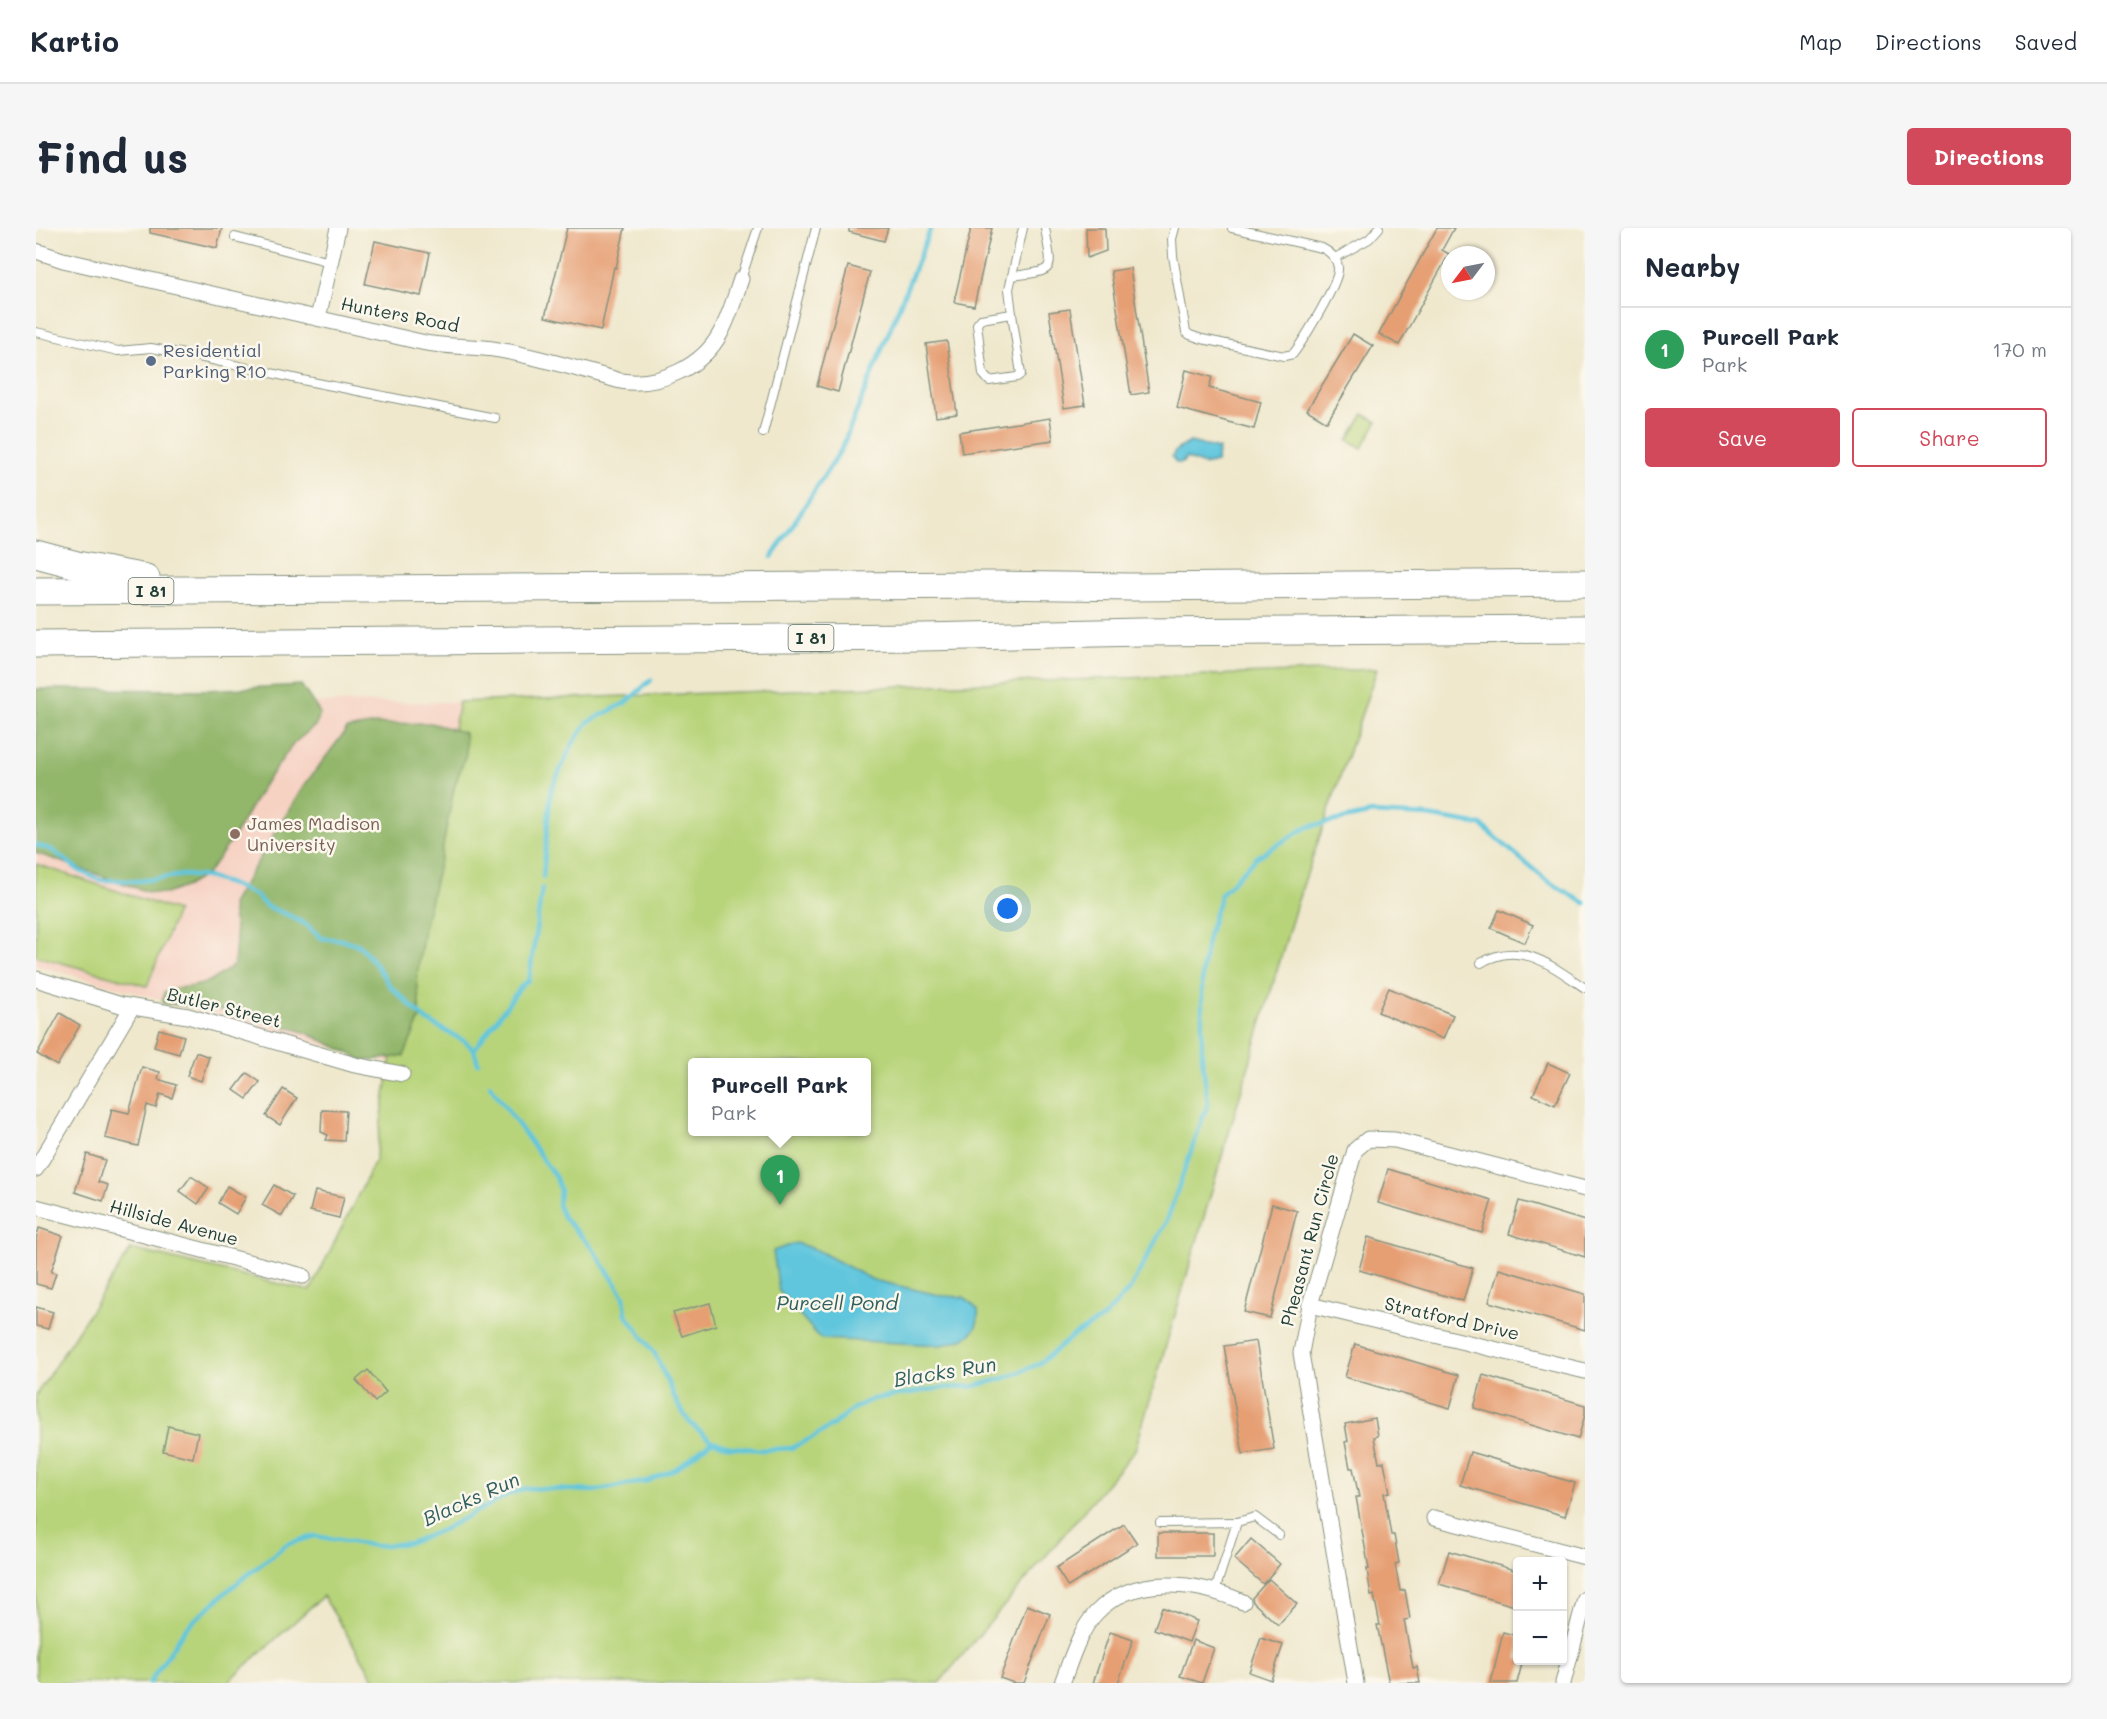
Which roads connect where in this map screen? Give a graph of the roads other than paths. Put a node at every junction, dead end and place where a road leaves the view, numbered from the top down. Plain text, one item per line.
1 (338, 228) edge
2 (758, 228) edge
3 (816, 228) edge
4 (1023, 228) edge
5 (1045, 228) edge
6 (1175, 228) edge
7 (1232, 228) edge
8 (1379, 228) edge
9 (235, 237) dead end
10 (36, 251) edge
11 (1335, 258) junction
12 (330, 262) junction
13 (1012, 276) junction
14 (741, 279) joint
15 (1012, 314) junction
16 (318, 318) junction
17 (36, 332) edge
18 (495, 418) dead end
19 (763, 433) dead end
20 (36, 554) edge
21 (1585, 583) edge
22 (267, 590) junction
23 (36, 591) edge
24 (1585, 628) edge
25 (36, 644) edge
26 (1481, 963) dead end
27 (36, 979) edge
28 (1585, 988) edge
29 (132, 1007) junction
30 (402, 1074) dead end
31 (36, 1169) edge
32 (1585, 1189) edge
33 (36, 1207) edge
34 (303, 1276) dead end
35 (1310, 1305) junction
36 (1585, 1371) edge
37 (1434, 1518) dead end
38 (1237, 1522) junction
39 (1160, 1523) dead end
40 (1279, 1535) dead end
41 (1585, 1557) edge
42 (1215, 1591) junction
43 (1585, 1599) edge
44 (1243, 1602) dead end
45 (1062, 1683) edge
46 (1356, 1683) edge
47 (1563, 1683) edge

1 - 12 street
2 - 14 lane
3 - 19 lane
4 - 13 lane
5 - 13 lane
6 - 11 lane
7 - 11 lane
8 - 11 lane
9 - 12 lane
10 - 16 street, Hunters Road
12 - 16 street
13 - 15 lane
14 - 16 street, Hunters Road
15 - 15 lane
17 - 18 lane
20 - 22 highway
21 - 22 highway, I 81
22 - 23 highway, I 81
24 - 25 highway, I 81
26 - 28 lane
27 - 29 street, Butler Street
29 - 30 street, Butler Street
29 - 31 street
32 - 35 street, Pheasant Run Circle
33 - 34 street, Hillside Avenue
35 - 36 street, Stratford Drive
35 - 46 street, Pheasant Run Circle
37 - 41 street
38 - 39 lane
38 - 40 lane
38 - 42 lane
42 - 44 street
42 - 45 street
43 - 47 street

